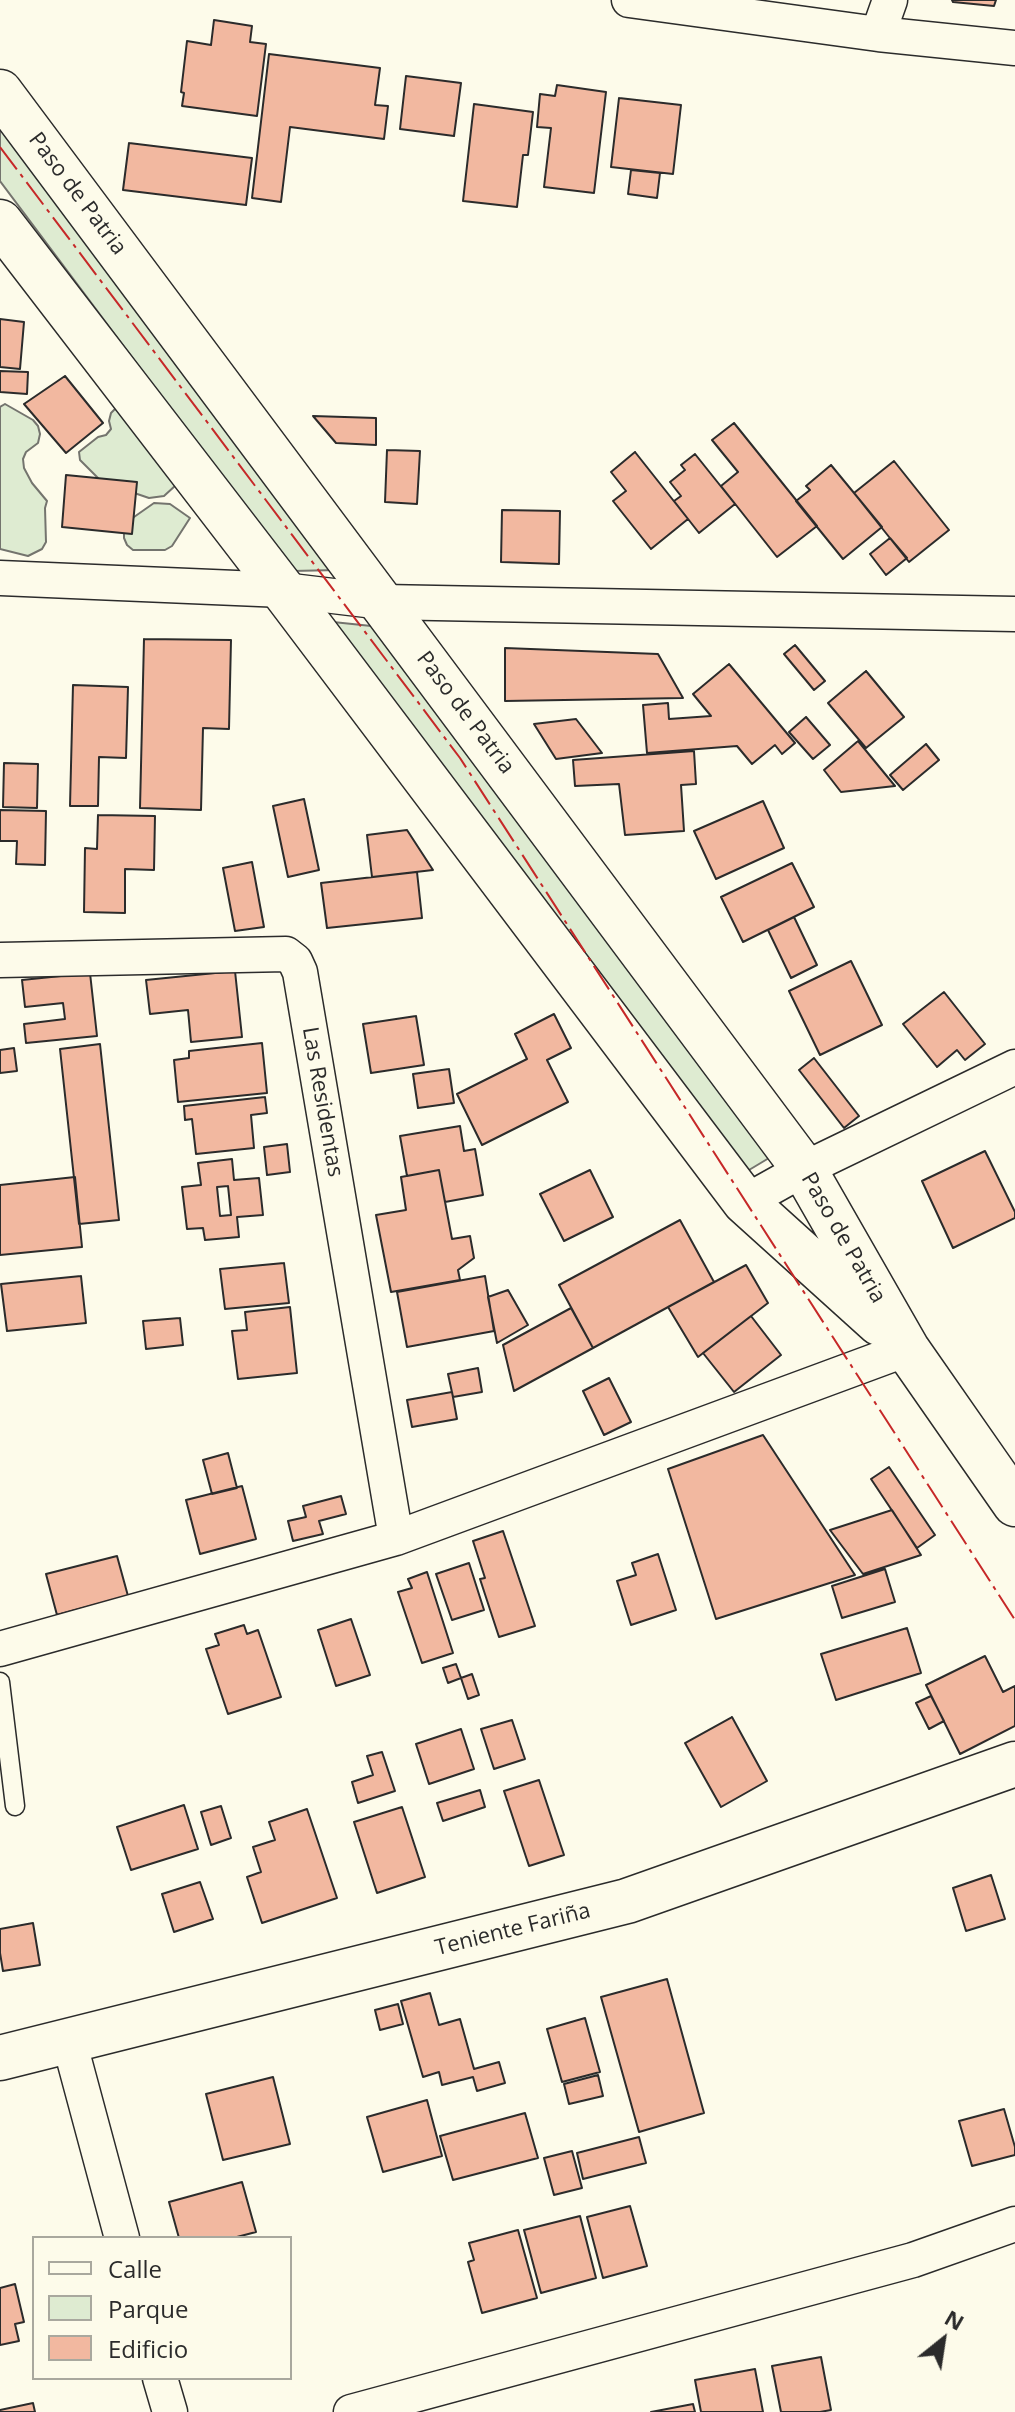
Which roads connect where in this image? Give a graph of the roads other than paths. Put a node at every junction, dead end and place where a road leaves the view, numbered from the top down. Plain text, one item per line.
1 (629, 0) edge
2 (890, 0) edge
3 (878, 34) junction
4 (1015, 48) edge
5 (0, 92) edge
6 (3, 230) edge
7 (0, 578) edge
8 (283, 590) junction
9 (383, 602) junction
10 (1015, 614) edge
11 (0, 960) edge
12 (1015, 1067) edge
13 (804, 1169) junction
14 (745, 1202) junction
15 (907, 1349) junction
16 (1015, 1504) edge
17 (396, 1538) junction
18 (0, 1649) edge
19 (0, 1682) edge
20 (1015, 1764) edge
21 (15, 1806) dead end
22 (69, 2041) junction
23 (0, 2058) edge
24 (1015, 2224) edge
25 (121, 2236) edge
26 (161, 2380) edge
27 (170, 2412) edge
28 (351, 2412) edge

1 - 3 street
2 - 3 street
3 - 4 street
5 - 9 street, Paso de Patria
6 - 8 street, Paso de Patria
7 - 8 street
8 - 9 street
8 - 14 street, Paso de Patria
9 - 10 street
9 - 13 street, Paso de Patria
11 - 17 street, Las Residentas
12 - 13 street
13 - 14 street
13 - 15 street, Paso de Patria
14 - 15 street, Paso de Patria
15 - 16 street, Paso de Patria
15 - 17 street
17 - 18 street
19 - 21 lane
20 - 22 street, Teniente Fariña
22 - 23 street, Teniente Fariña
22 - 25 street
24 - 28 street
26 - 27 street

